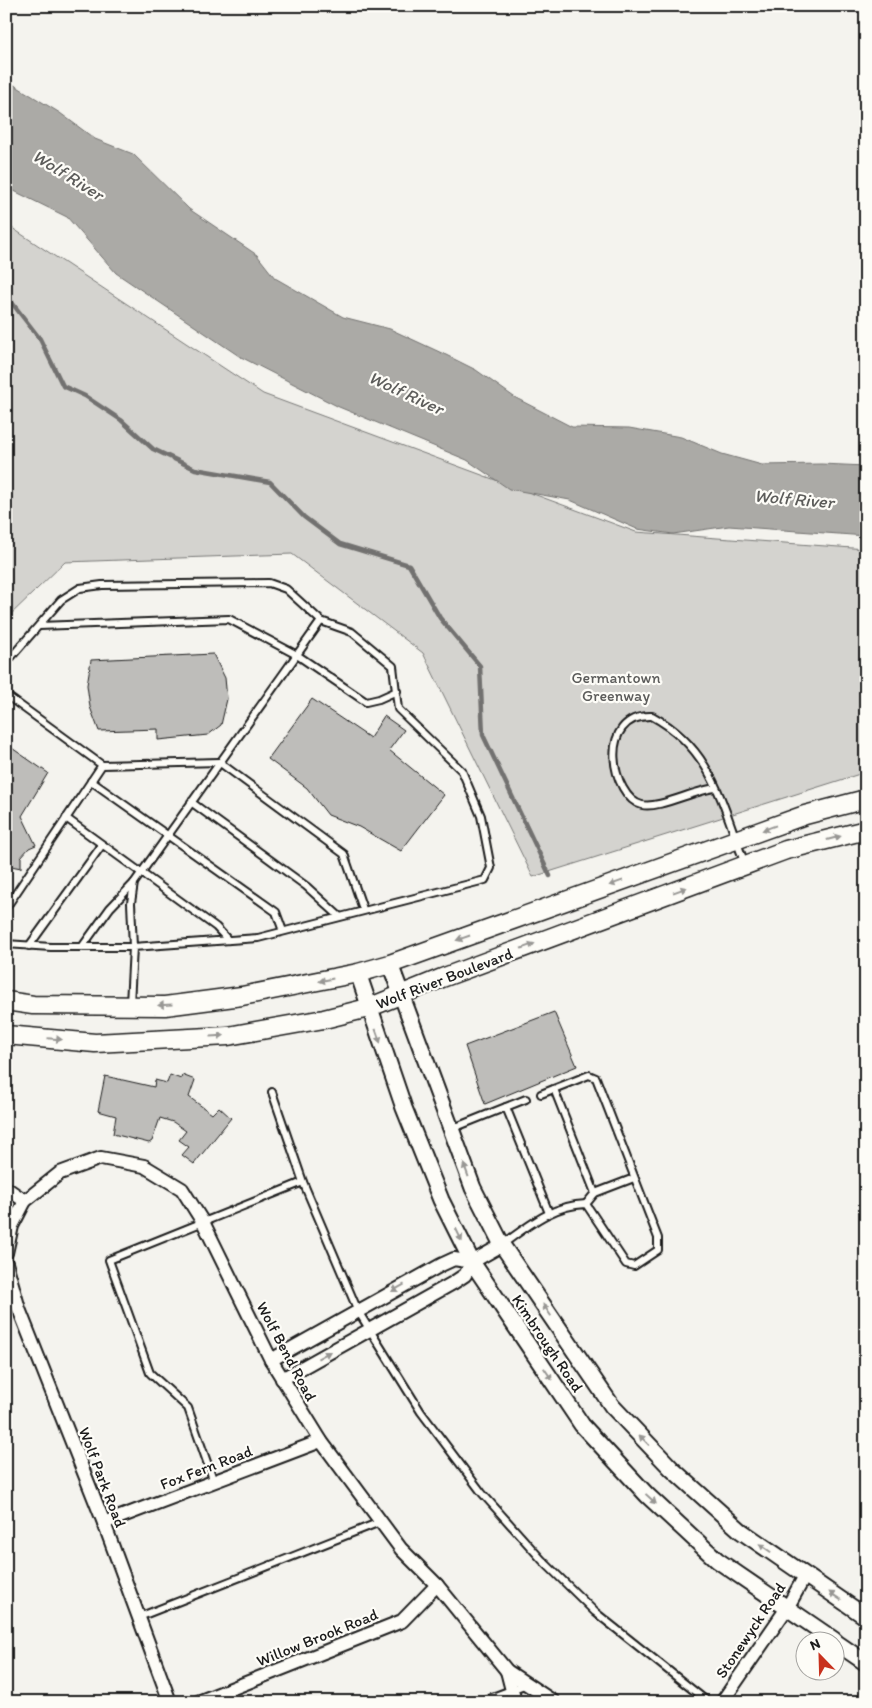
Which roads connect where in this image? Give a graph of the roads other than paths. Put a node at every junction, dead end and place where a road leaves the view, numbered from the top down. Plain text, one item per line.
1 (321, 621) junction
2 (39, 626) junction
3 (297, 655) junction
4 (6, 663) edge
5 (397, 691) junction
6 (6, 696) edge
7 (220, 762) junction
8 (102, 765) junction
9 (91, 782) junction
10 (716, 788) junction
11 (866, 799) edge
12 (191, 802) junction
13 (66, 818) junction
14 (866, 830) edge
15 (167, 834) junction
16 (736, 840) junction
17 (102, 845) junction
18 (746, 865) junction
19 (141, 874) junction
20 (134, 883) junction
21 (6, 908) edge
22 (363, 910) junction
23 (338, 916) junction
24 (283, 931) junction
25 (228, 940) junction
26 (6, 944) edge
27 (29, 946) junction
28 (82, 947) junction
29 (132, 947) junction
30 (390, 964) junction
31 (358, 973) junction
32 (402, 995) junction
33 (6, 1002) edge
34 (130, 1006) junction
35 (368, 1008) junction
36 (6, 1035) edge
37 (554, 1089) junction
38 (272, 1092) dead end
39 (541, 1094) dead end
40 (526, 1099) dead end
41 (506, 1107) junction
42 (451, 1129) junction
43 (634, 1178) junction
44 (303, 1182) junction
45 (6, 1188) edge
46 (595, 1194) junction
47 (25, 1201) junction
48 (586, 1204) junction
49 (549, 1213) junction
50 (204, 1224) junction
51 (502, 1244) junction
52 (6, 1252) edge
53 (472, 1262) junction
54 (6, 1263) edge
55 (358, 1310) junction
56 (369, 1330) junction
57 (271, 1360) junction
58 (282, 1379) junction
59 (321, 1442) junction
60 (215, 1483) junction
61 (380, 1522) junction
62 (104, 1523) junction
63 (805, 1576) junction
64 (437, 1585) junction
65 (787, 1608) junction
66 (866, 1617) edge
67 (139, 1618) junction
68 (818, 1630) edge
69 (844, 1648) edge
70 (866, 1663) edge
71 (507, 1671) junction
72 (528, 1684) junction
73 (513, 1696) edge
74 (170, 1702) edge
75 (198, 1702) edge
76 (479, 1702) edge
77 (554, 1702) edge
78 (708, 1702) edge
79 (722, 1702) edge

1 - 2 lane
1 - 3 lane
1 - 5 lane
2 - 3 lane
2 - 4 lane
3 - 5 lane
3 - 7 lane
5 - 22 lane
6 - 8 lane
7 - 8 lane
7 - 12 lane
7 - 22 lane
8 - 9 lane
9 - 13 lane
9 - 15 lane
10 - 10 lane
10 - 16 lane
11 -> 16 main road, Wolf River Boulevard
12 - 15 lane
12 - 23 lane
13 - 17 lane
13 - 21 lane
18 -> 14 main road, Wolf River Boulevard
15 - 19 lane
15 - 24 lane
16 - 18 lane
16 -> 30 main road, Wolf River Boulevard
17 - 19 lane
17 - 27 lane
32 -> 18 main road, Wolf River Boulevard
19 - 20 lane
19 - 25 lane
20 - 28 lane
20 - 29 lane
22 - 23 lane
23 - 24 lane
24 - 25 lane
25 - 29 lane
26 - 27 lane
27 - 28 lane
28 - 29 lane
29 - 34 lane
30 - 31 main road, Wolf River Boulevard
30 - 32 street, Kimbrough Road
31 -> 34 main road, Wolf River Boulevard
31 - 35 street, Kimbrough Road
32 - 35 main road, Wolf River Boulevard
32 - 42 street, Kimbrough Road
33 - 34 main road, Wolf River Boulevard
36 -> 35 main road, Wolf River Boulevard
35 -> 53 street, Kimbrough Road
37 - 39 lane
37 - 43 lane
37 - 46 lane
38 - 44 lane
40 - 41 lane
41 - 42 lane
41 - 49 lane
51 -> 42 street, Kimbrough Road
43 - 46 lane
43 - 48 lane
44 - 50 lane
44 - 55 lane
45 - 47 street
46 - 48 lane
47 - 50 street, Wolf Bend Road
47 - 52 street
48 - 49 lane
49 - 51 lane
50 - 57 street, Wolf Bend Road
50 - 60 lane
51 - 53 street
63 -> 51 street, Kimbrough Road
53 -> 55 street
53 - 56 street
53 -> 65 street, Kimbrough Road
54 - 62 street, Wolf Park Road
55 - 56 lane
55 - 57 street
58 -> 56 street
56 - 78 lane
57 - 58 street, Wolf Bend Road
58 - 59 street, Wolf Bend Road
59 - 60 street, Fox Fern Road
59 - 61 street, Wolf Bend Road
60 - 62 street, Fox Fern Road
61 - 64 street, Wolf Bend Road
61 - 67 lane
62 - 67 street, Wolf Park Road
63 - 65 street, Stonewyck Road
66 -> 63 street, Kimbrough Road
64 - 71 street, Wolf Bend Road
64 - 75 street, Willow Brook Road
65 - 68 street, Kimbrough Road
65 - 79 street, Stonewyck Road
67 - 74 street, Wolf Park Road
69 - 70 street, Kimbrough Road
71 - 72 street, Wolf Bend Road
71 - 73 street, Wolf Bend Road
72 - 73 lane
72 - 77 street, Wolf Bend Road
73 - 76 lane

